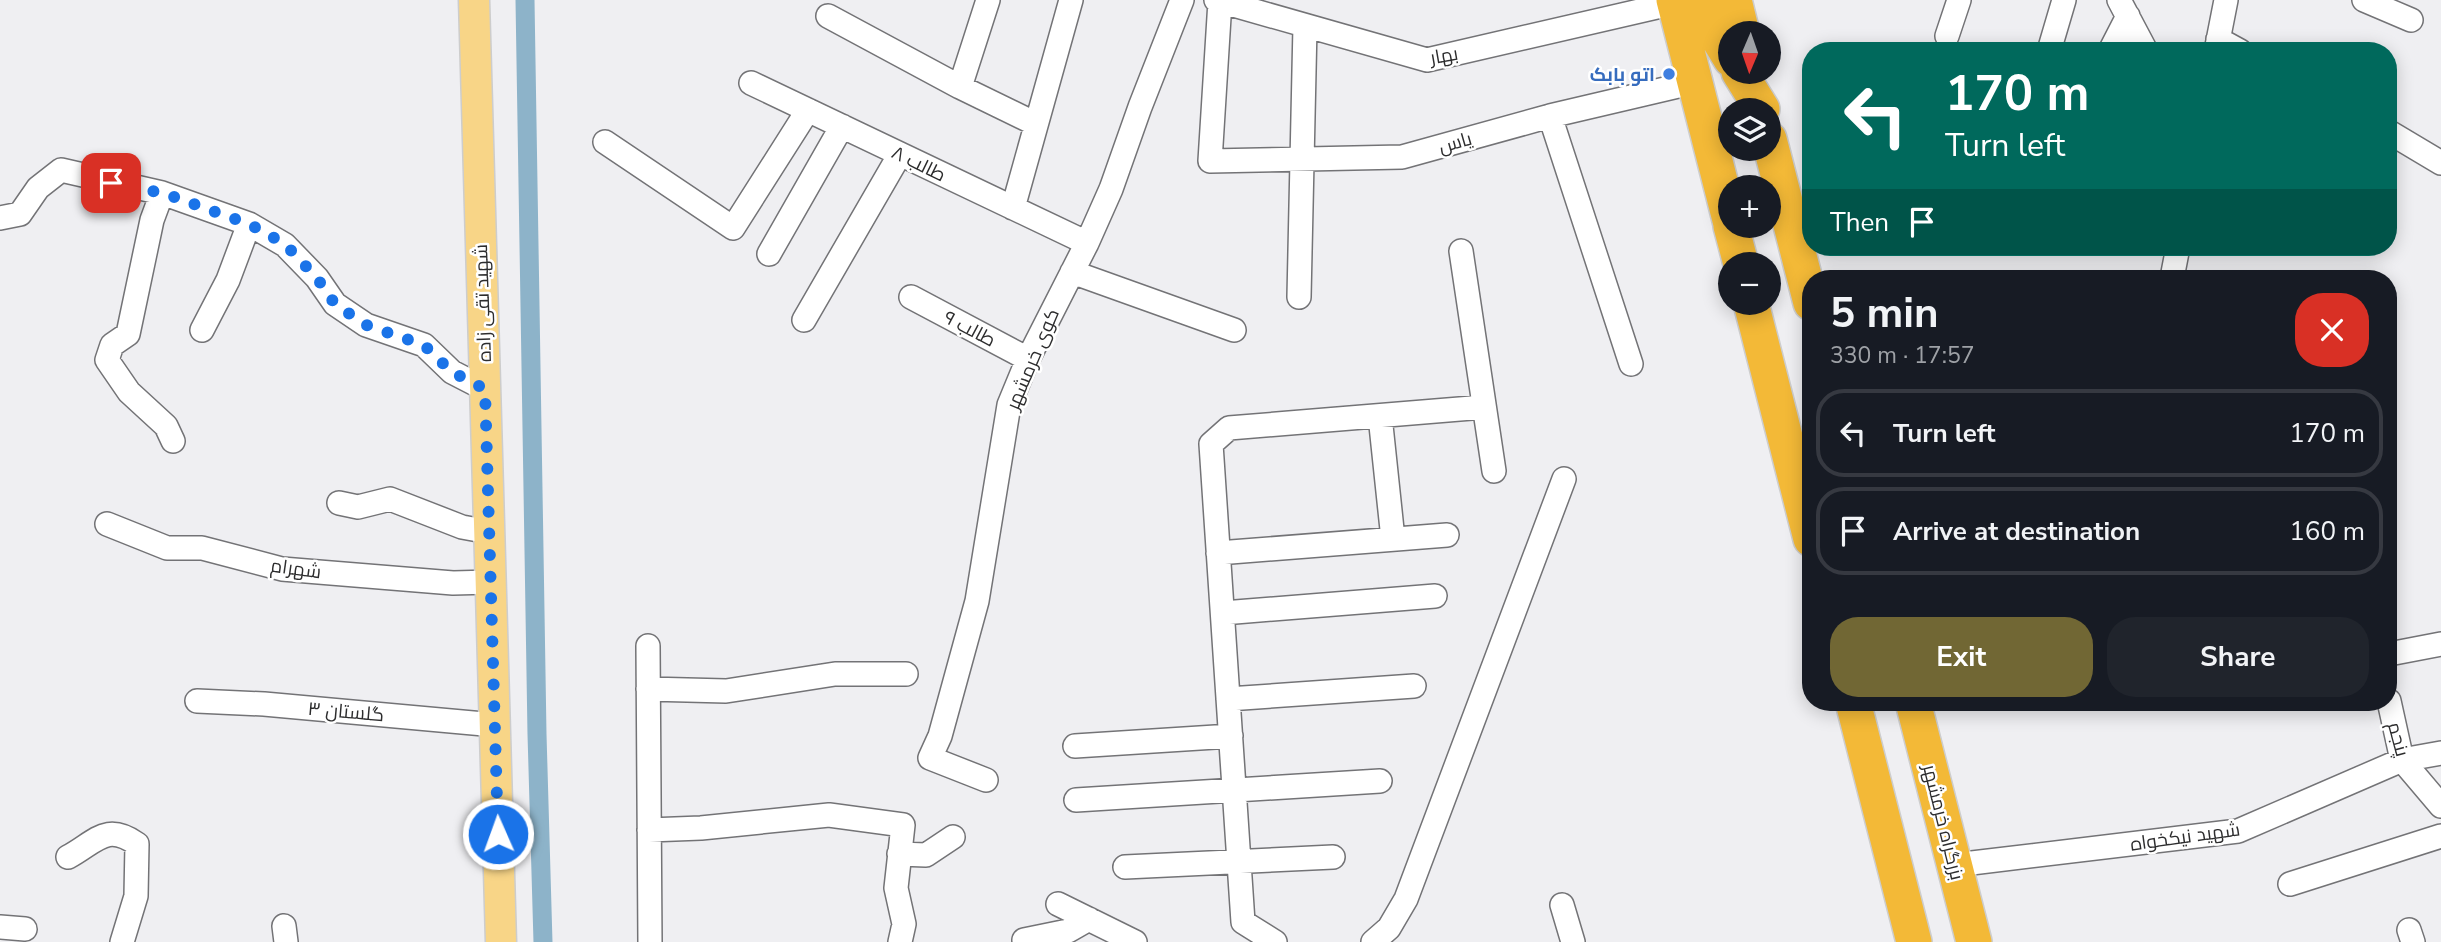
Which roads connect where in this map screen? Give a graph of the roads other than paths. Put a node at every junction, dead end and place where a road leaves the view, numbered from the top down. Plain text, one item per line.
1 (474, 0) edge
2 (1071, 0) edge
3 (1182, 0) edge
4 (1218, 0) edge
5 (1734, 0) edge
6 (1959, 0) edge
7 (2064, 0) edge
8 (2226, 0) edge
9 (2364, 0) edge
10 (1683, 1) edge
11 (982, 2) edge
12 (2124, 8) edge
13 (828, 16) dead end
14 (2412, 20) dead end
15 (1739, 21) edge
16 (1305, 26) junction
17 (1947, 36) dead end
18 (1718, 38) edge
19 (2052, 42) edge
20 (2113, 42) edge
21 (2141, 42) edge
22 (2218, 42) edge
23 (1695, 82) junction
24 (751, 83) dead end
25 (960, 87) junction
26 (808, 110) junction
27 (1550, 116) junction
28 (1036, 124) junction
29 (842, 127) junction
30 (2397, 137) edge
31 (604, 142) dead end
32 (900, 154) junction
33 (1302, 160) junction
34 (1775, 161) edge
35 (2441, 163) edge
36 (1718, 175) edge
37 (163, 193) junction
38 (1013, 208) junction
39 (0, 218) edge
40 (249, 224) junction
41 (1087, 243) junction
42 (1461, 251) dead end
43 (769, 254) dead end
44 (1803, 270) edge
45 (1072, 272) junction
46 (911, 297) dead end
47 (1299, 297) dead end
48 (1754, 315) edge
49 (804, 320) dead end
50 (202, 330) dead end
51 (1234, 330) dead end
52 (1028, 359) junction
53 (1631, 364) dead end
54 (485, 389) junction
55 (1484, 407) junction
56 (1380, 416) junction
57 (173, 441) dead end
58 (1494, 471) dead end
59 (1564, 479) dead end
60 (339, 503) dead end
61 (1802, 504) edge
62 (107, 523) dead end
63 (489, 532) junction
64 (1447, 535) dead end
65 (1393, 539) junction
66 (1218, 552) junction
67 (491, 582) junction
68 (1435, 596) dead end
69 (1223, 613) junction
70 (2441, 644) edge
71 (648, 646) dead end
72 (2397, 652) edge
73 (906, 674) dead end
74 (1414, 686) dead end
75 (648, 689) junction
76 (1228, 699) junction
77 (197, 701) dead end
78 (1855, 711) edge
79 (1915, 711) edge
80 (2391, 711) edge
81 (495, 725) junction
82 (1231, 736) junction
83 (1075, 746) dead end
84 (2441, 753) edge
85 (2402, 761) junction
86 (986, 780) dead end
87 (1380, 781) dead end
88 (1234, 790) junction
89 (1076, 800) dead end
90 (2441, 806) edge
91 (649, 830) junction
92 (2441, 836) edge
93 (953, 837) dead end
94 (899, 854) junction
95 (68, 857) dead end
96 (1333, 857) dead end
97 (1239, 861) junction
98 (1955, 865) junction
99 (1125, 867) dead end
100 (2290, 884) dead end
101 (1058, 904) dead end
102 (1562, 905) dead end
103 (1089, 919) junction
104 (0, 927) edge
105 (25, 929) dead end
106 (122, 942) edge
107 (501, 942) edge
108 (650, 942) edge
109 (900, 942) edge
110 (1025, 942) edge
111 (1135, 942) edge
112 (1275, 942) edge
113 (1373, 942) edge
114 (1573, 942) edge
115 (1914, 942) edge
116 (1974, 942) edge

1 - 54 main road, شهید تقی زاده
2 - 28 street
3 - 41 street, کوی خرمشهر
4 - 16 street, بهار
4 - 33 street, یاس
5 - 15 highway
6 - 17 street
7 - 19 street
8 - 22 street
9 - 14 street
10 - 16 street, بهار
10 - 18 highway
10 - 23 highway
11 - 25 street
12 - 20 street
12 - 21 street
13 - 25 street
16 - 33 street
23 - 27 street, یاس
23 - 36 highway
24 - 26 street, طالب ۸
25 - 28 street
26 - 29 street, طالب ۸
26 - 31 street
27 - 33 street, یاس
27 - 53 street
28 - 38 street
29 - 32 street, طالب ۸
29 - 43 street
30 - 35 street
32 - 38 street, طالب ۸
32 - 49 street
33 - 47 street
34 - 44 highway
37 - 39 street
37 - 40 street
37 - 57 street
38 - 41 street, طالب ۸
40 - 50 street
40 - 54 street
41 - 45 street, کوی خرمشهر
42 - 55 street
45 - 51 street
45 - 52 street, کوی خرمشهر
46 - 52 street, طالب ۹
48 - 61 highway
52 - 86 street, کوی خرمشهر
54 - 63 main road, شهید تقی زاده
55 - 56 street
55 - 58 street
56 - 65 street
56 - 66 street
59 - 113 street
60 - 63 street
62 - 67 street, شهرام
63 - 67 main road, شهید تقی زاده
64 - 65 street
65 - 66 street
66 - 69 street
67 - 81 main road, شهید تقی زاده
68 - 69 street
69 - 76 street
70 - 72 street
71 - 75 street
73 - 75 street
74 - 76 street
75 - 91 street
76 - 82 street
77 - 81 street, گلستان ۳
78 - 115 highway
79 - 98 highway, بزرگراه خرمشهر
80 - 85 street, پنجم
81 - 107 main road, شهید تقی زاده
82 - 83 street
82 - 88 street
84 - 85 street, شهید نیکخواه
85 - 90 street, پنجم
85 - 98 street, شهید نیکخواه
87 - 88 street
88 - 89 street
88 - 97 street
91 - 94 street
91 - 108 street
92 - 100 street
93 - 94 street
94 - 109 street
95 - 106 street
96 - 97 street
97 - 99 street
97 - 112 street
98 - 116 highway, بزرگراه خرمشهر
101 - 103 street
102 - 114 street
103 - 110 street
103 - 111 street
104 - 105 street

